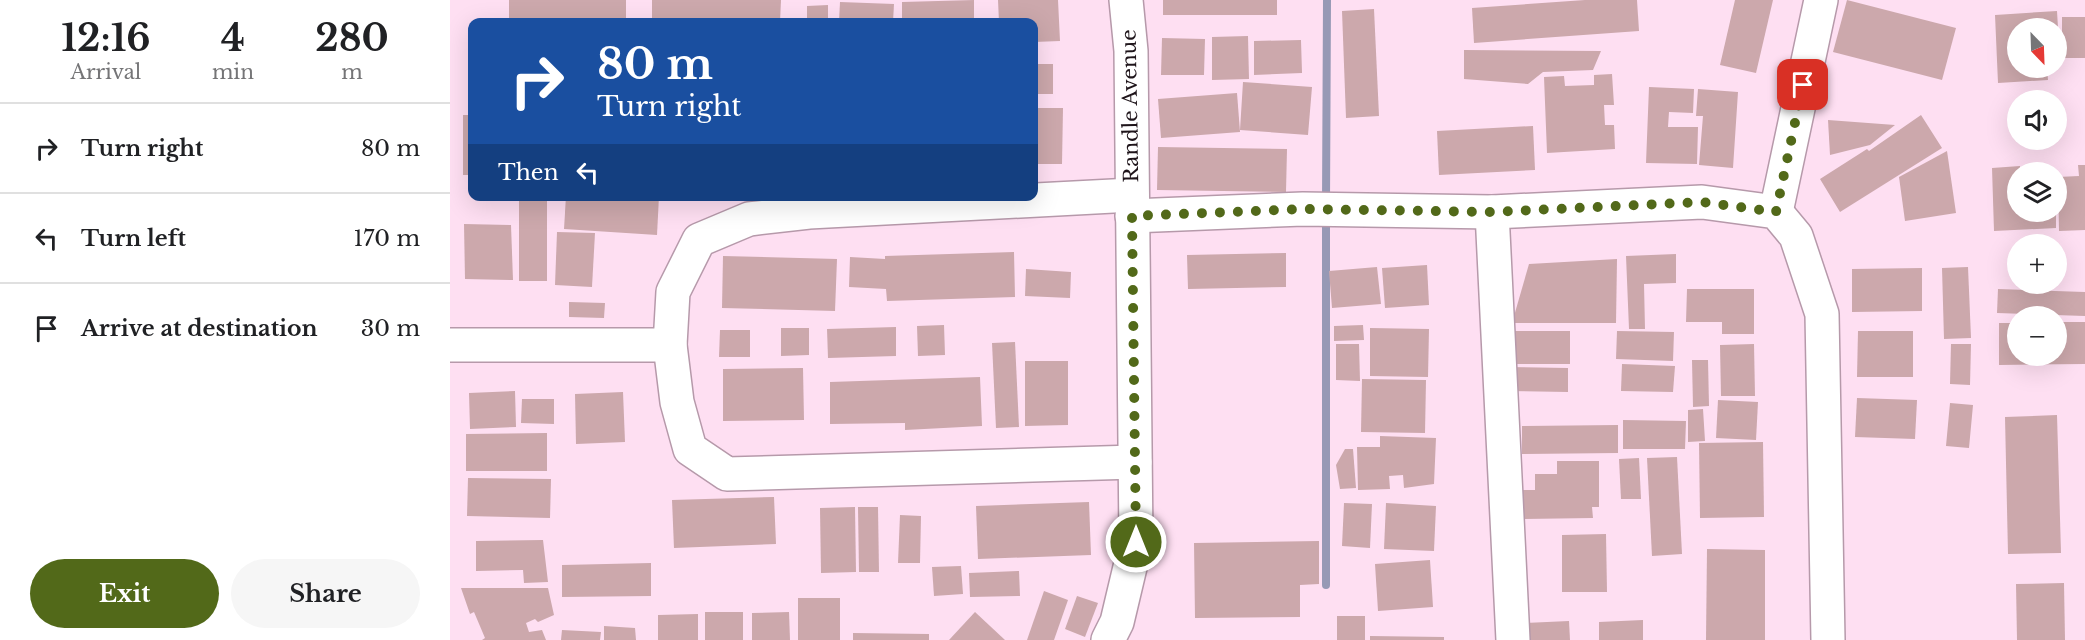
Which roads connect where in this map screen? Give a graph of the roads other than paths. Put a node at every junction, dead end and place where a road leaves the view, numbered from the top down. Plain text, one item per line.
1 (1126, 0) edge
2 (1821, 0) edge
3 (1132, 206) junction
4 (1492, 212) junction
5 (1776, 212) junction
6 (450, 345) edge
7 (670, 345) junction
8 (1135, 462) junction
9 (1108, 640) edge
10 (1513, 640) edge
11 (1828, 640) edge

1 - 3 street, Randle Avenue
2 - 5 street
3 - 4 street
3 - 7 street
3 - 8 street, Randle Avenue
4 - 5 street
4 - 10 street
5 - 11 street
6 - 7 street
7 - 8 street
8 - 9 street, Randle Avenue

